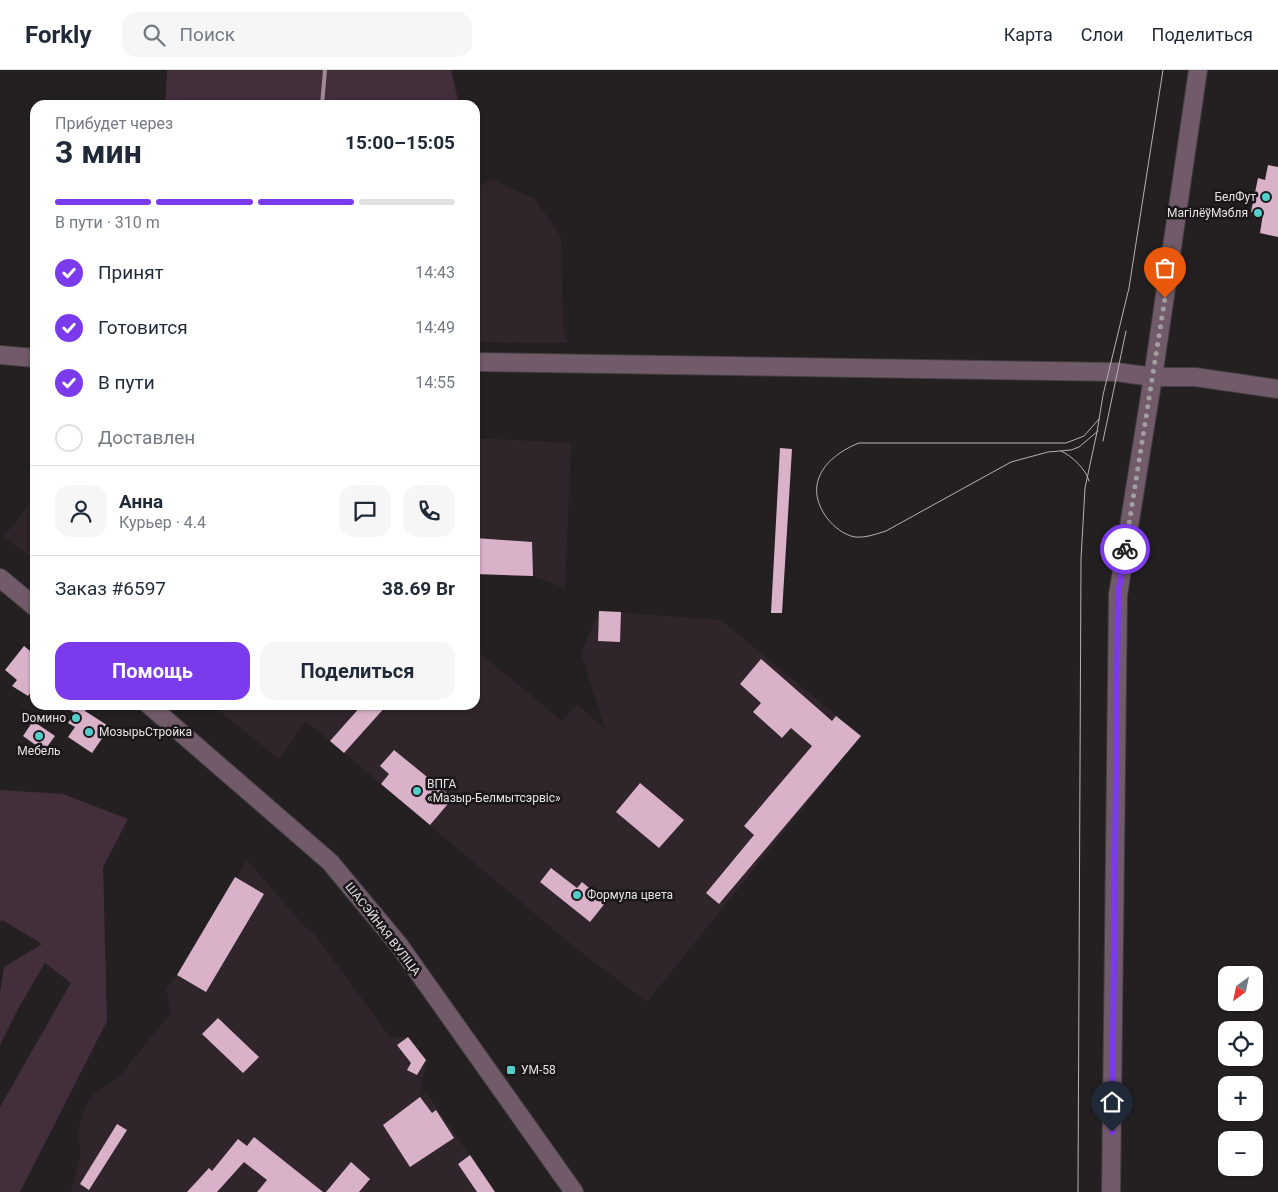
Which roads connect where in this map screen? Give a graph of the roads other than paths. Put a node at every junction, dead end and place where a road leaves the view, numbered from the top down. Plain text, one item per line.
1 (1198, 70) edge
2 (0, 355) edge
3 (30, 358) edge
4 (480, 362) edge
5 (1153, 377) junction
6 (1278, 389) edge
7 (0, 578) edge
8 (30, 603) edge
9 (155, 710) edge
10 (574, 1192) edge
11 (1111, 1192) edge

1 - 5 main road
2 - 3 main road
4 - 5 main road
5 - 6 main road
5 - 11 main road
7 - 8 main road
9 - 10 main road, ШАСЭЙНАЯ ВУЛІЦА

